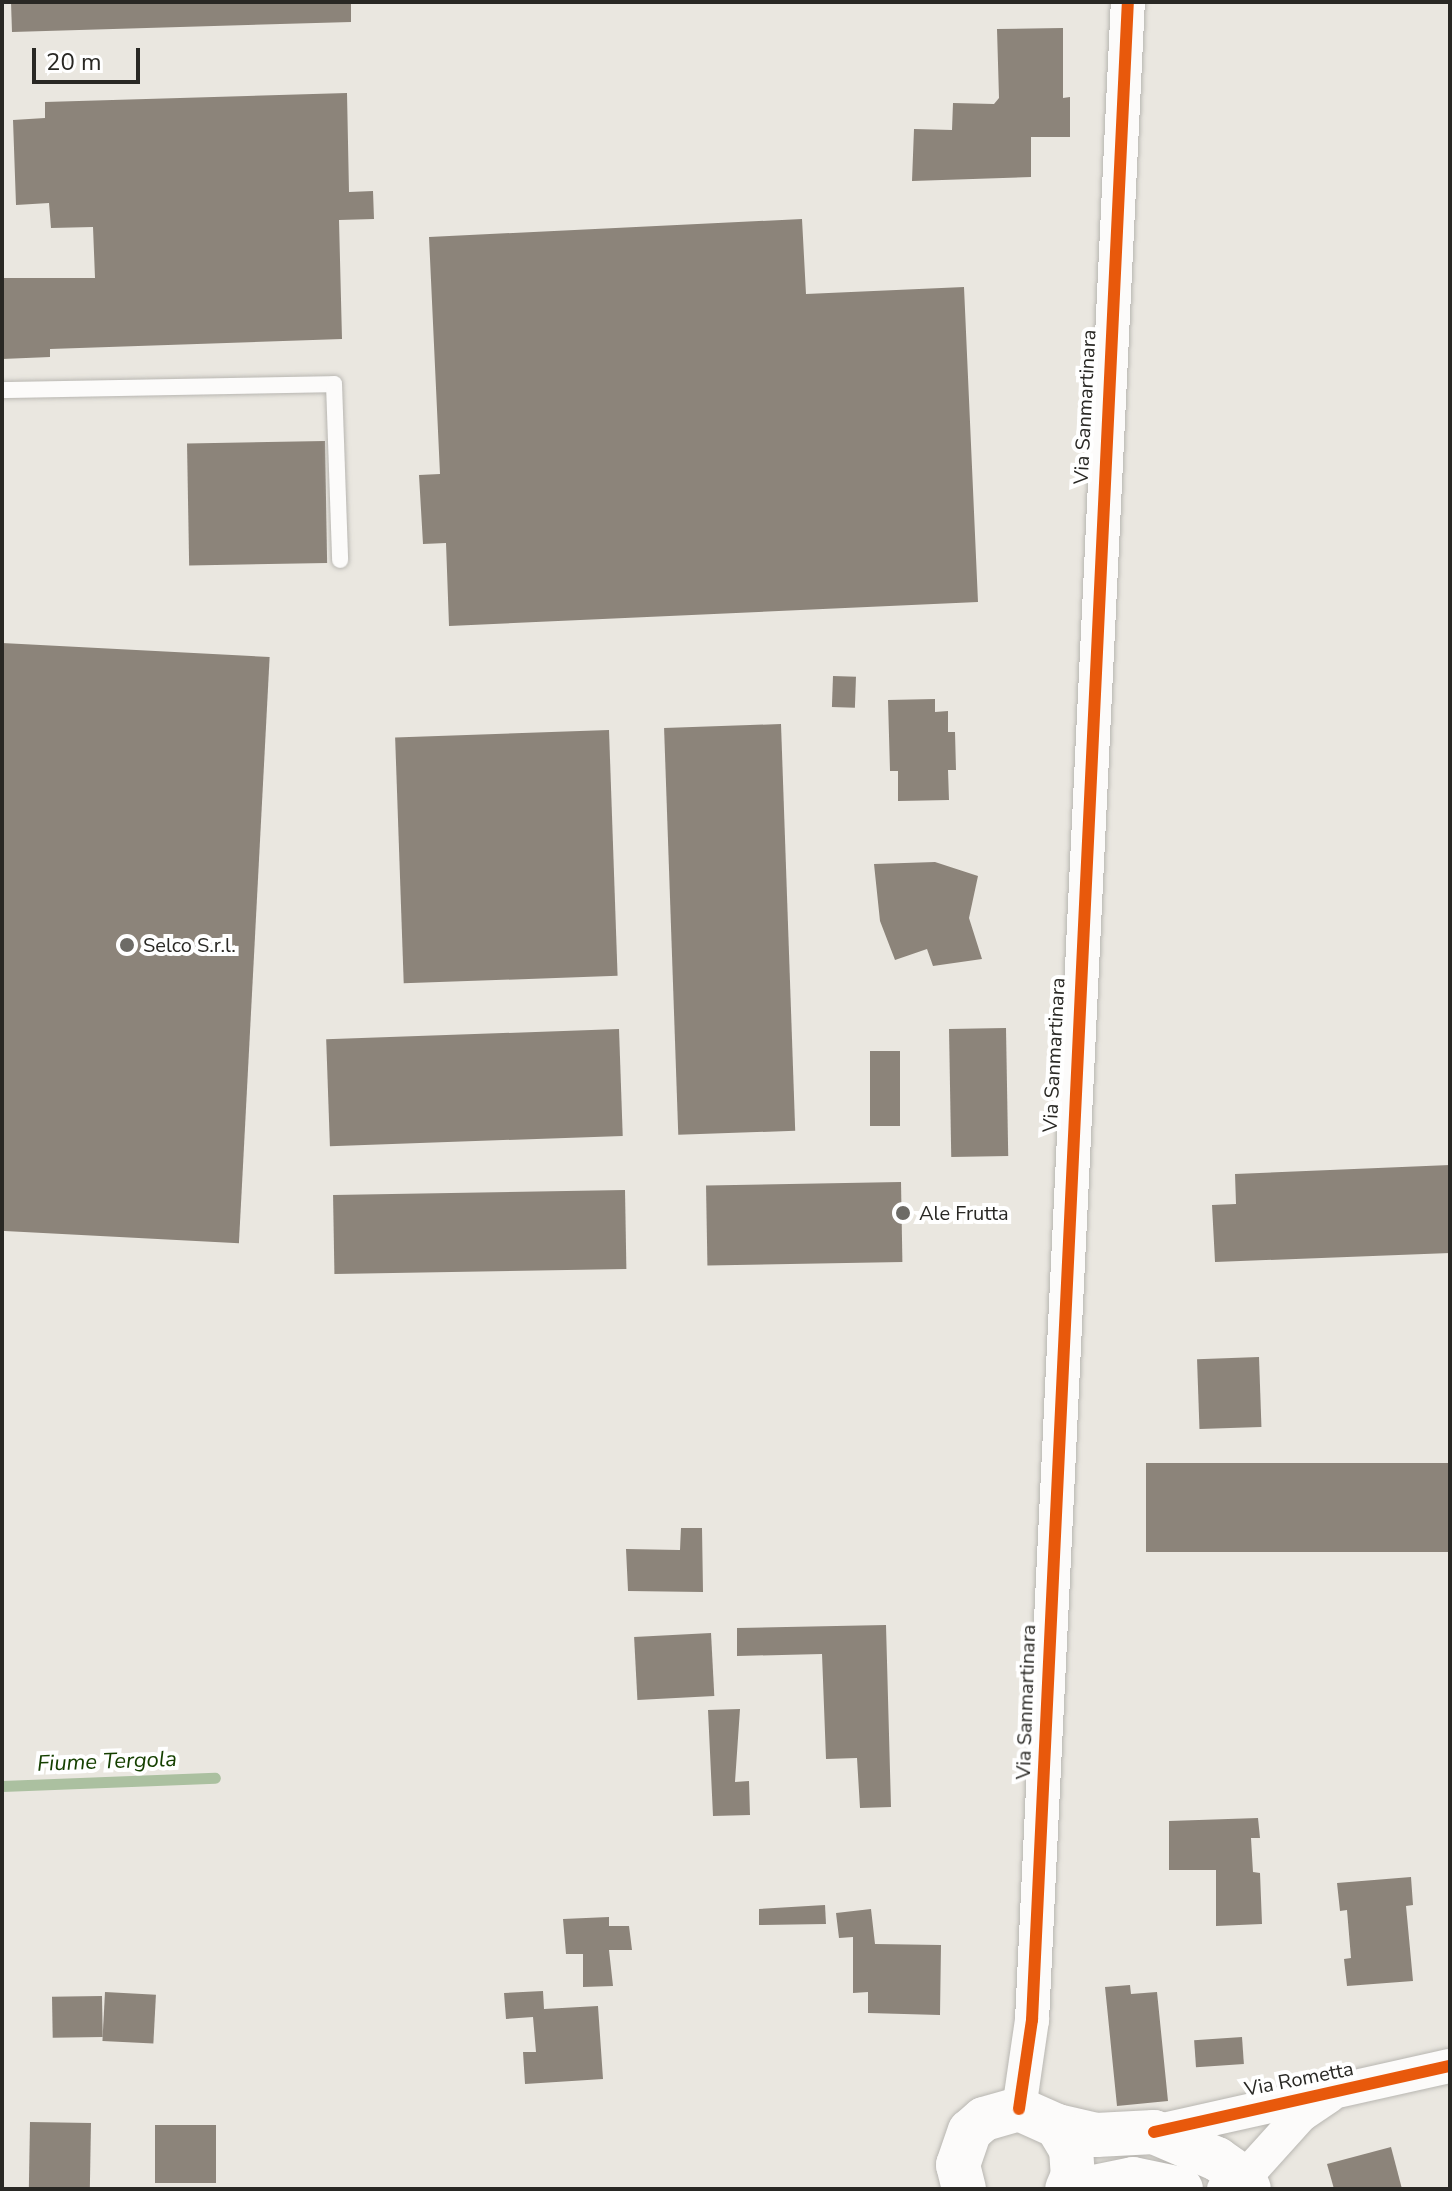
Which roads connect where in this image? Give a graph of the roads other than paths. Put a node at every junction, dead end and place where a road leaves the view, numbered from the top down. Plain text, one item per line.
1 (1128, 2) edge
2 (2, 390) edge
3 (340, 560) dead end
4 (1450, 2066) edge
5 (1329, 2096) junction
6 (1038, 2118) junction
7 (1154, 2132) junction
8 (1239, 2185) edge
9 (955, 2187) edge
10 (1067, 2189) edge
11 (1084, 2189) edge
12 (1181, 2189) edge

1 - 6 street, Via Sanmartinara
2 - 3 lane
4 - 5 street, Via Rometta
5 - 7 street, Via Rometta
5 - 8 street, Via Rometta
6 - 7 main road, Via Rometta
6 - 9 main road
6 - 10 main road
7 - 8 main road, Via Rometta
11 - 12 main road

